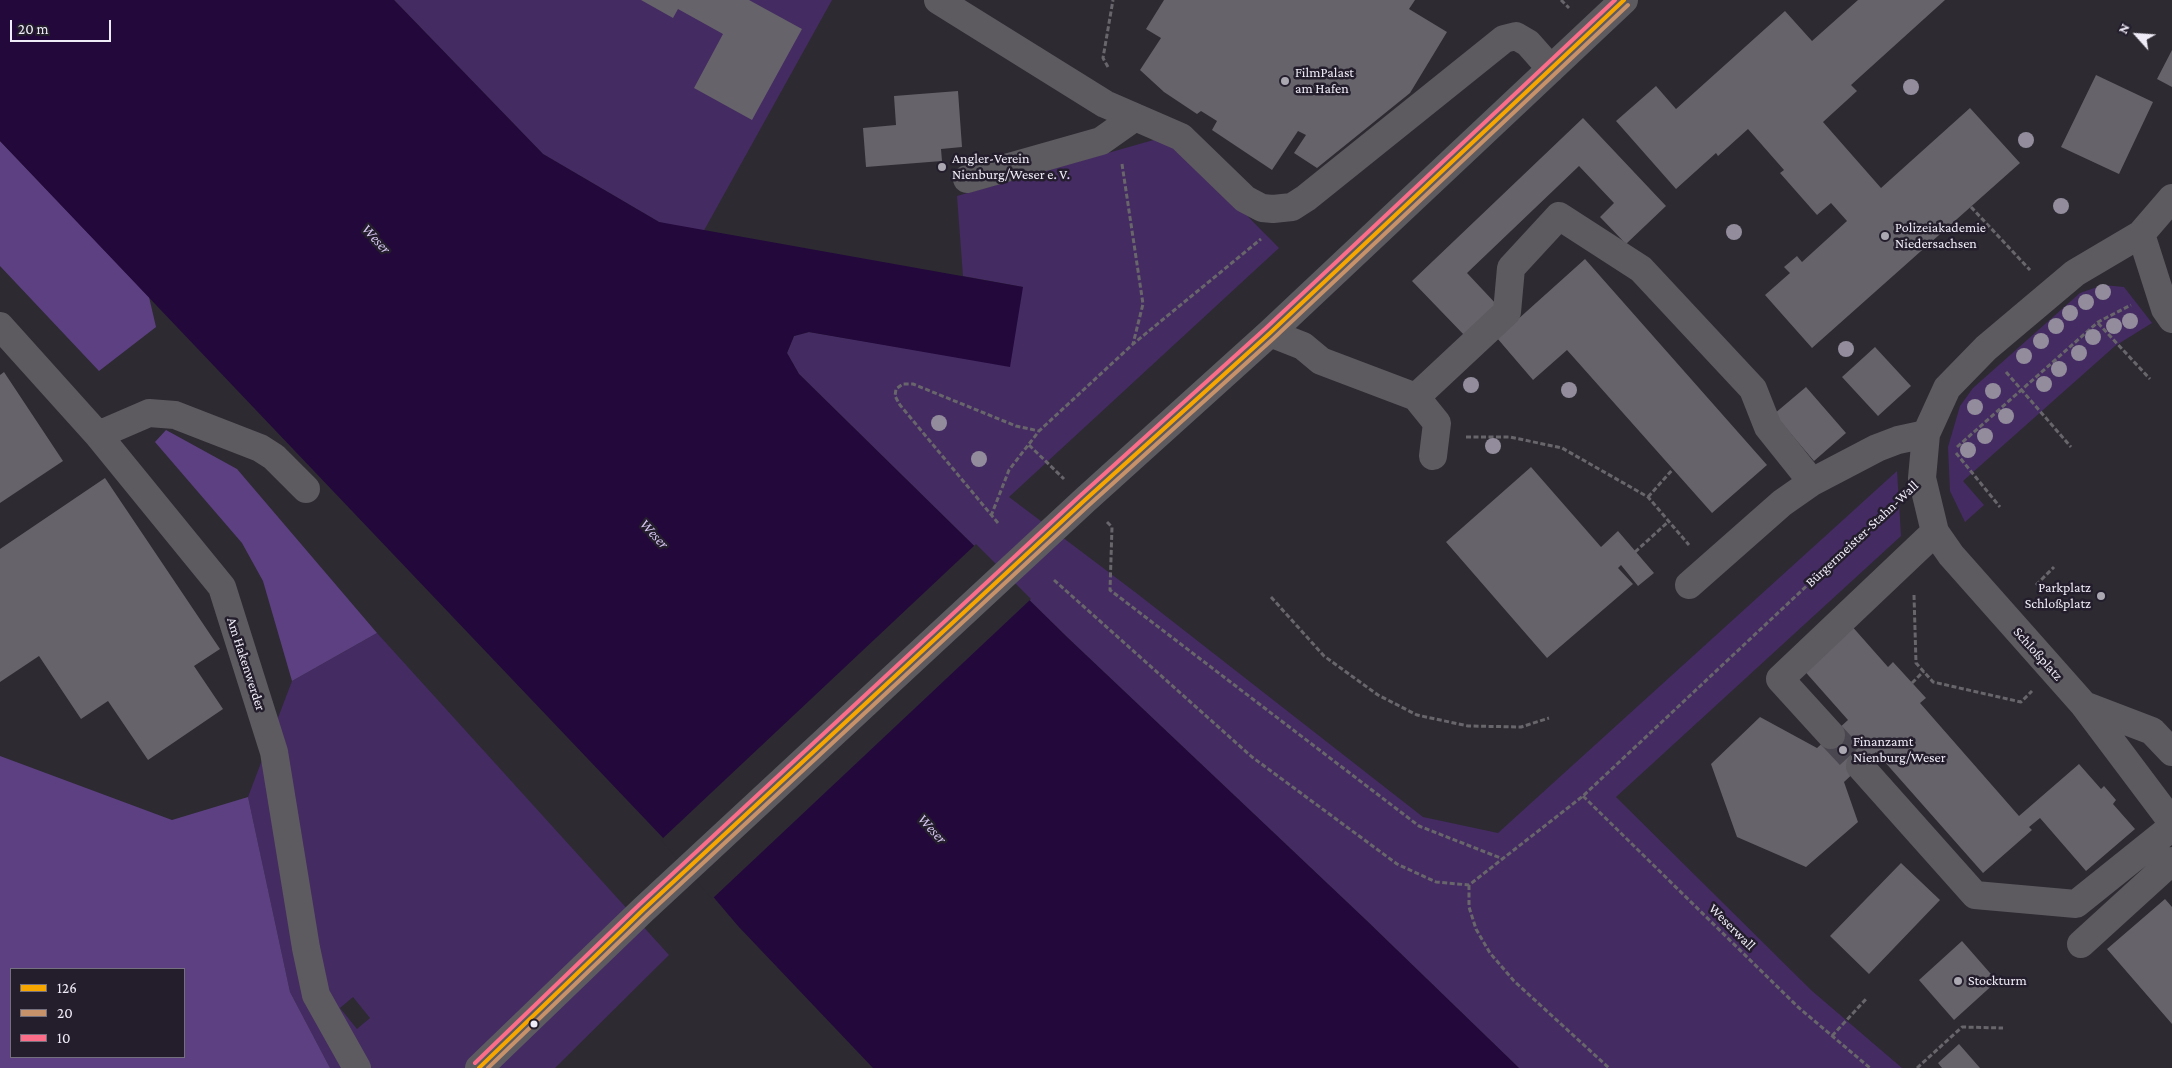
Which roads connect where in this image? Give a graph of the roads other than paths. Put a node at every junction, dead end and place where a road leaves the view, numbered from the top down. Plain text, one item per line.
1 (938, 0) edge
2 (1624, 0) edge
3 (1551, 69) junction
4 (1135, 117) junction
5 (967, 179) dead end
6 (2172, 198) edge
7 (2141, 234) junction
8 (2165, 289) edge
9 (2172, 319) edge
10 (0, 326) edge
11 (1270, 333) junction
12 (1416, 397) junction
13 (1926, 434) junction
14 (98, 435) junction
15 (1434, 446) road end
16 (1922, 478) joint
17 (1812, 482) junction
18 (306, 489) dead end
19 (1935, 532) junction
20 (1699, 577) road end
21 (2084, 705) junction
22 (1831, 735) tunnel mouth
23 (2172, 752) edge
24 (1860, 766) tunnel mouth
25 (2172, 822) edge
26 (2172, 827) edge
27 (2172, 861) edge
28 (2080, 944) dead end
29 (357, 1068) edge
30 (479, 1068) edge

1 - 4 street
2 - 3 street
3 - 4 street
3 - 11 street
4 - 5 street
6 - 7 street, Bürgermeister-Stahn-Wall
7 - 8 street
7 - 13 street, Bürgermeister-Stahn-Wall
8 - 9 street
10 - 14 street, Am Hakenwerder
11 - 12 street
11 - 30 street
12 - 15 street
12 - 17 street
13 - 16 street, Bürgermeister-Stahn-Wall
13 - 17 street
14 - 18 street
14 - 29 street, Am Hakenwerder
16 - 19 street, Schloßplatz
17 - 20 street
19 - 21 street, Schloßplatz
19 - 22 street
21 - 23 street
21 - 25 street, Schloßplatz
24 - 26 street
27 - 28 street

